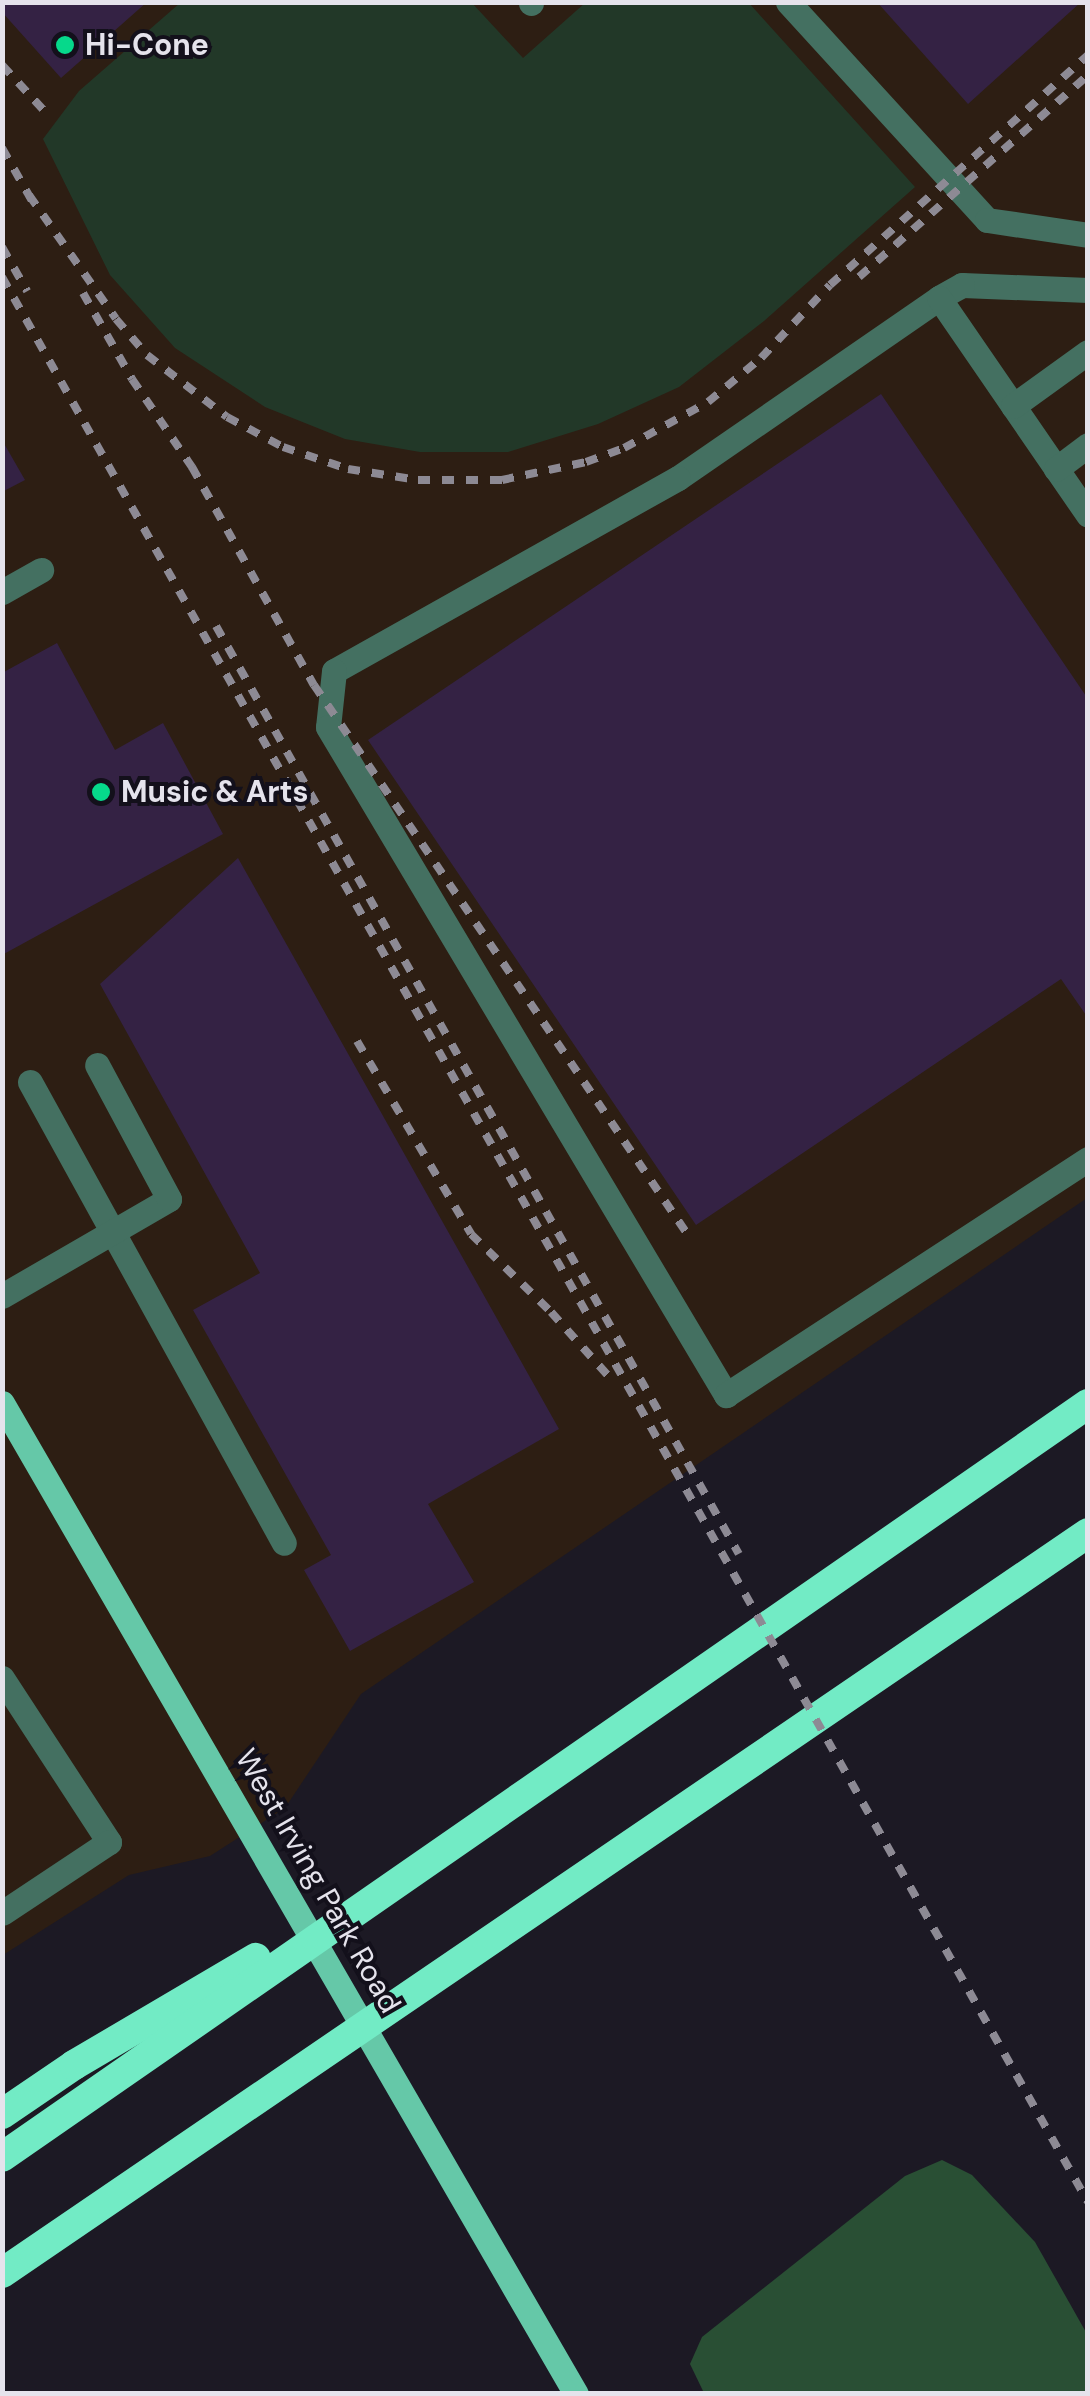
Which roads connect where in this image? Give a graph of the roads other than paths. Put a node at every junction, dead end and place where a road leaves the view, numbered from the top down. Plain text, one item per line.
1 (788, 2) edge
2 (1088, 235) edge
3 (1088, 290) edge
4 (939, 298) junction
5 (1088, 352) edge
6 (1013, 406) junction
7 (1088, 446) edge
8 (1056, 469) junction
9 (1088, 516) edge
10 (41, 570) dead end
11 (2, 592) edge
12 (97, 1064) dead end
13 (30, 1082) dead end
14 (1088, 1159) edge
15 (114, 1234) junction
16 (2, 1296) edge
17 (2, 1403) edge
18 (1088, 1404) edge
19 (1088, 1533) edge
20 (284, 1543) dead end
21 (2, 1678) edge
22 (444, 1847) junction
23 (2, 1913) edge
24 (2, 2114) edge
25 (2, 2156) edge
26 (2, 2272) edge
27 (576, 2394) edge

1 - 2 street
3 - 4 street
4 - 6 street
4 - 14 street
5 - 6 street
6 - 8 street
7 - 8 street
8 - 9 street
10 - 11 street
12 - 15 street
13 - 15 street
15 - 16 street
15 - 20 street
17 - 27 main road, West Irving Park Road
18 - 22 highway
19 - 26 highway
21 - 23 street
22 - 24 highway
22 - 25 highway

